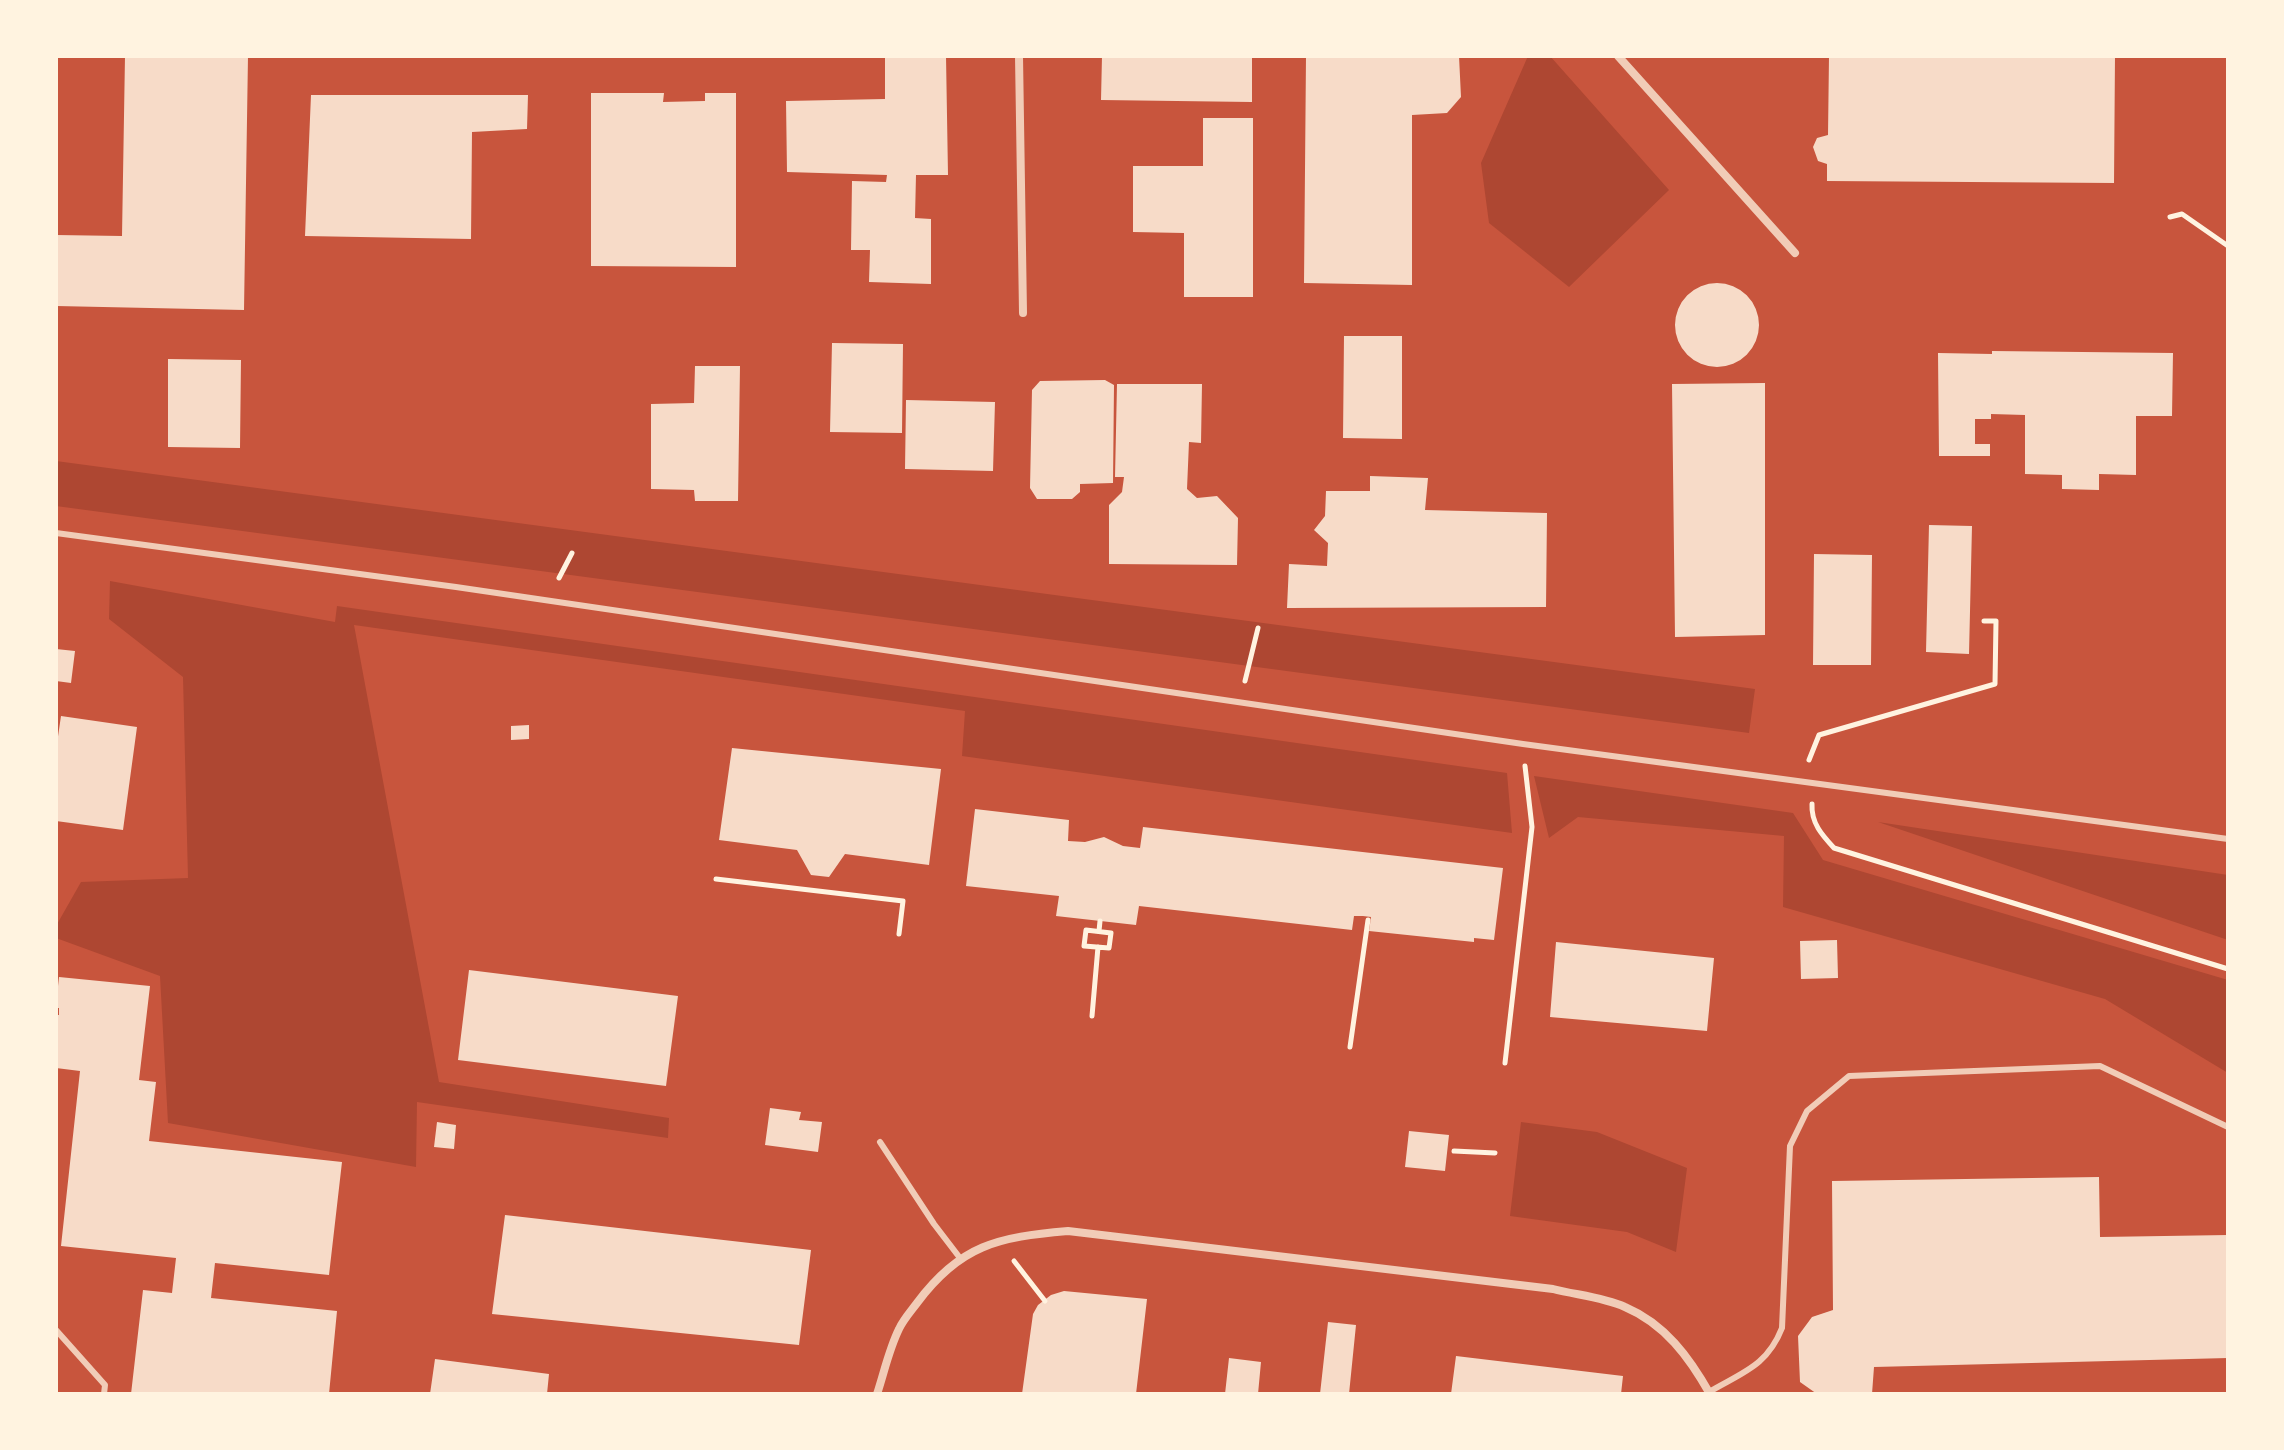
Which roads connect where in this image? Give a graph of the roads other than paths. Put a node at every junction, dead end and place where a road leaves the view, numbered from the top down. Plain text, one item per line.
1 (1019, 56) edge
2 (1618, 56) edge
3 (1795, 253) dead end
4 (1023, 313) dead end
5 (56, 533) edge
6 (2228, 839) edge
7 (2228, 1127) edge
8 (880, 1142) dead end
9 (960, 1258) junction
10 (56, 1330) edge
11 (1710, 1393) edge
12 (104, 1394) edge
13 (877, 1394) edge

1 - 4 street
2 - 3 street
5 - 6 lane
7 - 11 lane
8 - 9 lane
9 - 11 street
9 - 13 street
10 - 12 lane

